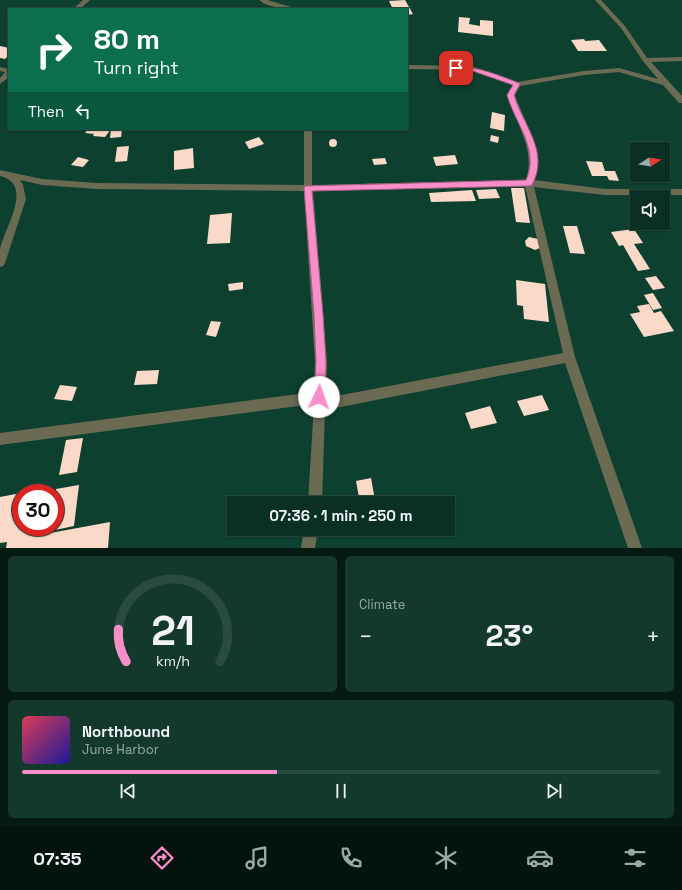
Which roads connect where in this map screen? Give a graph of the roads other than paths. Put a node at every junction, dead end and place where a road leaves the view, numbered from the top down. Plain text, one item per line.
1 (87, 0) edge
2 (262, 0) edge
3 (598, 0) edge
4 (77, 8) edge
5 (293, 8) edge
6 (682, 59) edge
7 (645, 60) junction
8 (408, 67) edge
9 (8, 73) edge
10 (0, 82) edge
11 (665, 83) junction
12 (516, 84) junction
13 (682, 101) edge
14 (308, 130) edge
15 (4, 174) edge
16 (529, 183) junction
17 (308, 188) junction
18 (682, 192) edge
19 (0, 263) edge
20 (569, 357) junction
21 (319, 401) junction
22 (0, 439) edge
23 (315, 496) edge
24 (310, 536) edge
25 (308, 548) edge
26 (635, 548) edge

1 - 4 street
2 - 5 street
3 - 7 street
6 - 7 street
7 - 11 street
8 - 12 street
9 - 10 street
11 - 12 street
11 - 13 street
12 - 16 street
14 - 17 street
15 - 17 street
15 - 19 street
16 - 17 street
16 - 18 street
16 - 20 street
17 - 21 street
20 - 21 street
20 - 26 street
21 - 22 street
21 - 23 street
24 - 25 street

